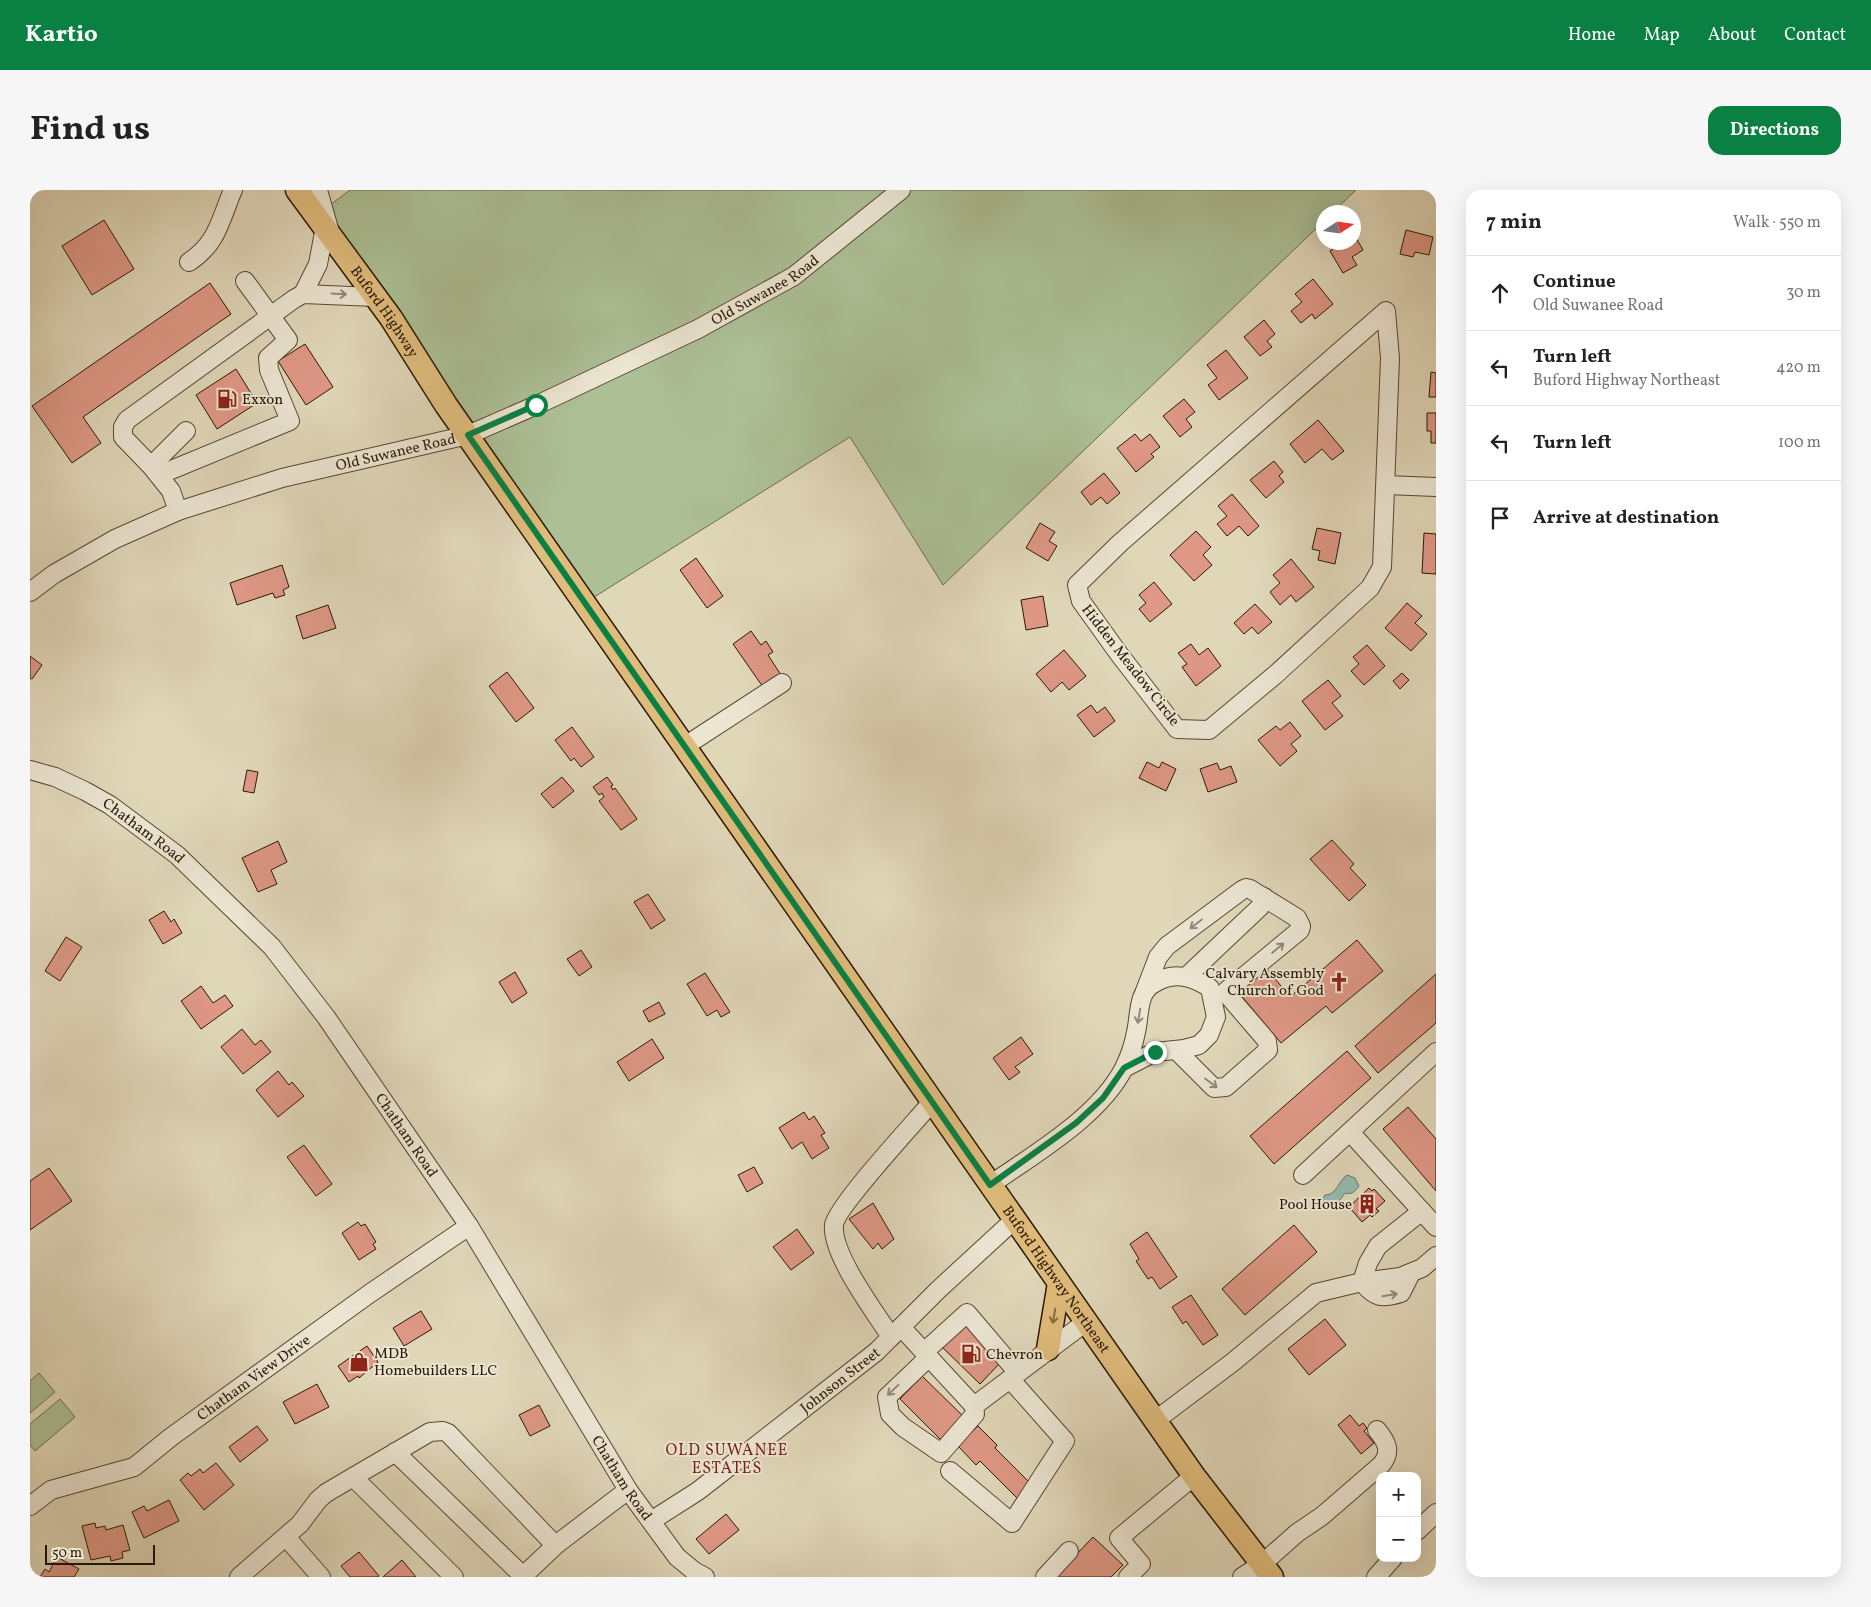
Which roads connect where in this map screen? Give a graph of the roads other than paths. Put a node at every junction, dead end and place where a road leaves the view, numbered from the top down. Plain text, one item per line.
1 (233, 190) edge
2 (298, 190) edge
3 (318, 190) edge
4 (901, 190) edge
5 (328, 232) junction
6 (189, 262) dead end
7 (245, 281) dead end
8 (303, 294) junction
9 (375, 297) junction
10 (270, 316) junction
11 (186, 431) dead end
12 (468, 435) junction
13 (155, 470) junction
14 (1386, 485) junction
15 (1436, 486) edge
16 (178, 510) junction
17 (30, 592) edge
18 (782, 683) dead end
19 (685, 746) junction
20 (30, 770) edge
21 (1264, 897) junction
22 (1186, 977) junction
23 (1145, 991) junction
24 (1219, 995) junction
25 (1176, 1050) junction
26 (1436, 1052) edge
27 (1124, 1068) junction
28 (932, 1102) junction
29 (1350, 1132) junction
30 (1303, 1175) dead end
31 (990, 1185) junction
32 (1422, 1211) junction
33 (1014, 1220) junction
34 (469, 1226) junction
35 (1436, 1227) edge
36 (1436, 1256) edge
37 (1362, 1282) junction
38 (1059, 1283) junction
39 (1086, 1322) junction
40 (896, 1332) junction
41 (1048, 1349) junction
42 (927, 1354) junction
43 (1014, 1376) junction
44 (974, 1406) junction
45 (1156, 1420) junction
46 (1378, 1430) dead end
47 (395, 1452) junction
48 (950, 1471) dead end
49 (1194, 1476) junction
50 (353, 1477) junction
51 (628, 1490) junction
52 (31, 1503) edge
53 (1436, 1513) edge
54 (651, 1521) junction
55 (1421, 1527) edge
56 (286, 1537) junction
57 (555, 1545) junction
58 (1070, 1551) dead end
59 (1389, 1562) edge
60 (1267, 1570) edge
61 (239, 1577) edge
62 (321, 1577) edge
63 (454, 1577) edge
64 (523, 1577) edge
65 (705, 1577) edge
66 (1045, 1577) edge
67 (1128, 1577) edge
68 (1242, 1577) edge
69 (1376, 1577) edge

1 - 6 street
2 - 5 main road, Buford Highway
3 - 5 street
4 - 12 street, Old Suwanee Road
5 - 8 street
5 - 9 main road, Buford Highway
7 - 10 street
8 -> 9 street
8 - 10 street
9 - 12 main road, Buford Highway
10 - 13 street
10 - 13 street
11 - 13 street
12 - 16 street, Old Suwanee Road
12 - 19 main road, Buford Highway Northeast
13 - 16 street
14 - 14 street, Hidden Meadow Circle
14 - 15 street
16 - 17 street, Old Suwanee Road
18 - 19 street
19 - 28 main road, Buford Highway Northeast
20 - 34 street, Chatham Road
21 - 22 street
21 -> 23 street
24 -> 21 street
22 - 23 street
22 - 24 street
23 -> 27 street
24 - 25 street
25 -> 24 street
25 - 27 street
26 - 29 street
27 - 31 street
28 - 31 main road, Buford Highway Northeast
28 - 40 street
29 - 30 street
29 - 32 street
31 - 33 main road, Buford Highway Northeast
32 - 35 street
32 - 37 street
33 - 38 main road, Buford Highway Northeast
33 - 40 street, Johnson Street
34 - 51 street, Chatham Road
34 - 52 street, Chatham View Drive
36 - 37 street
37 - 45 street
38 - 39 main road, Buford Highway Northeast
38 -> 41 main road
39 - 41 street
39 - 45 main road, Buford Highway Northeast
40 - 42 street
40 - 54 street, Johnson Street
41 - 43 street
42 - 43 street
42 - 44 street
42 -> 44 street
43 - 44 street
43 - 48 street
45 - 49 main road, Buford Highway Northeast
46 - 60 street
47 - 50 street
47 - 57 street
47 - 64 street
49 - 60 main road, Buford Highway Northeast
49 - 67 street
50 - 56 street
50 - 63 street
51 - 54 street, Chatham Road
51 - 57 street
53 - 55 street
54 - 65 street, Chatham Road
56 - 61 street
56 - 62 street
57 - 64 street
58 - 66 street
59 - 69 street
60 - 68 street

